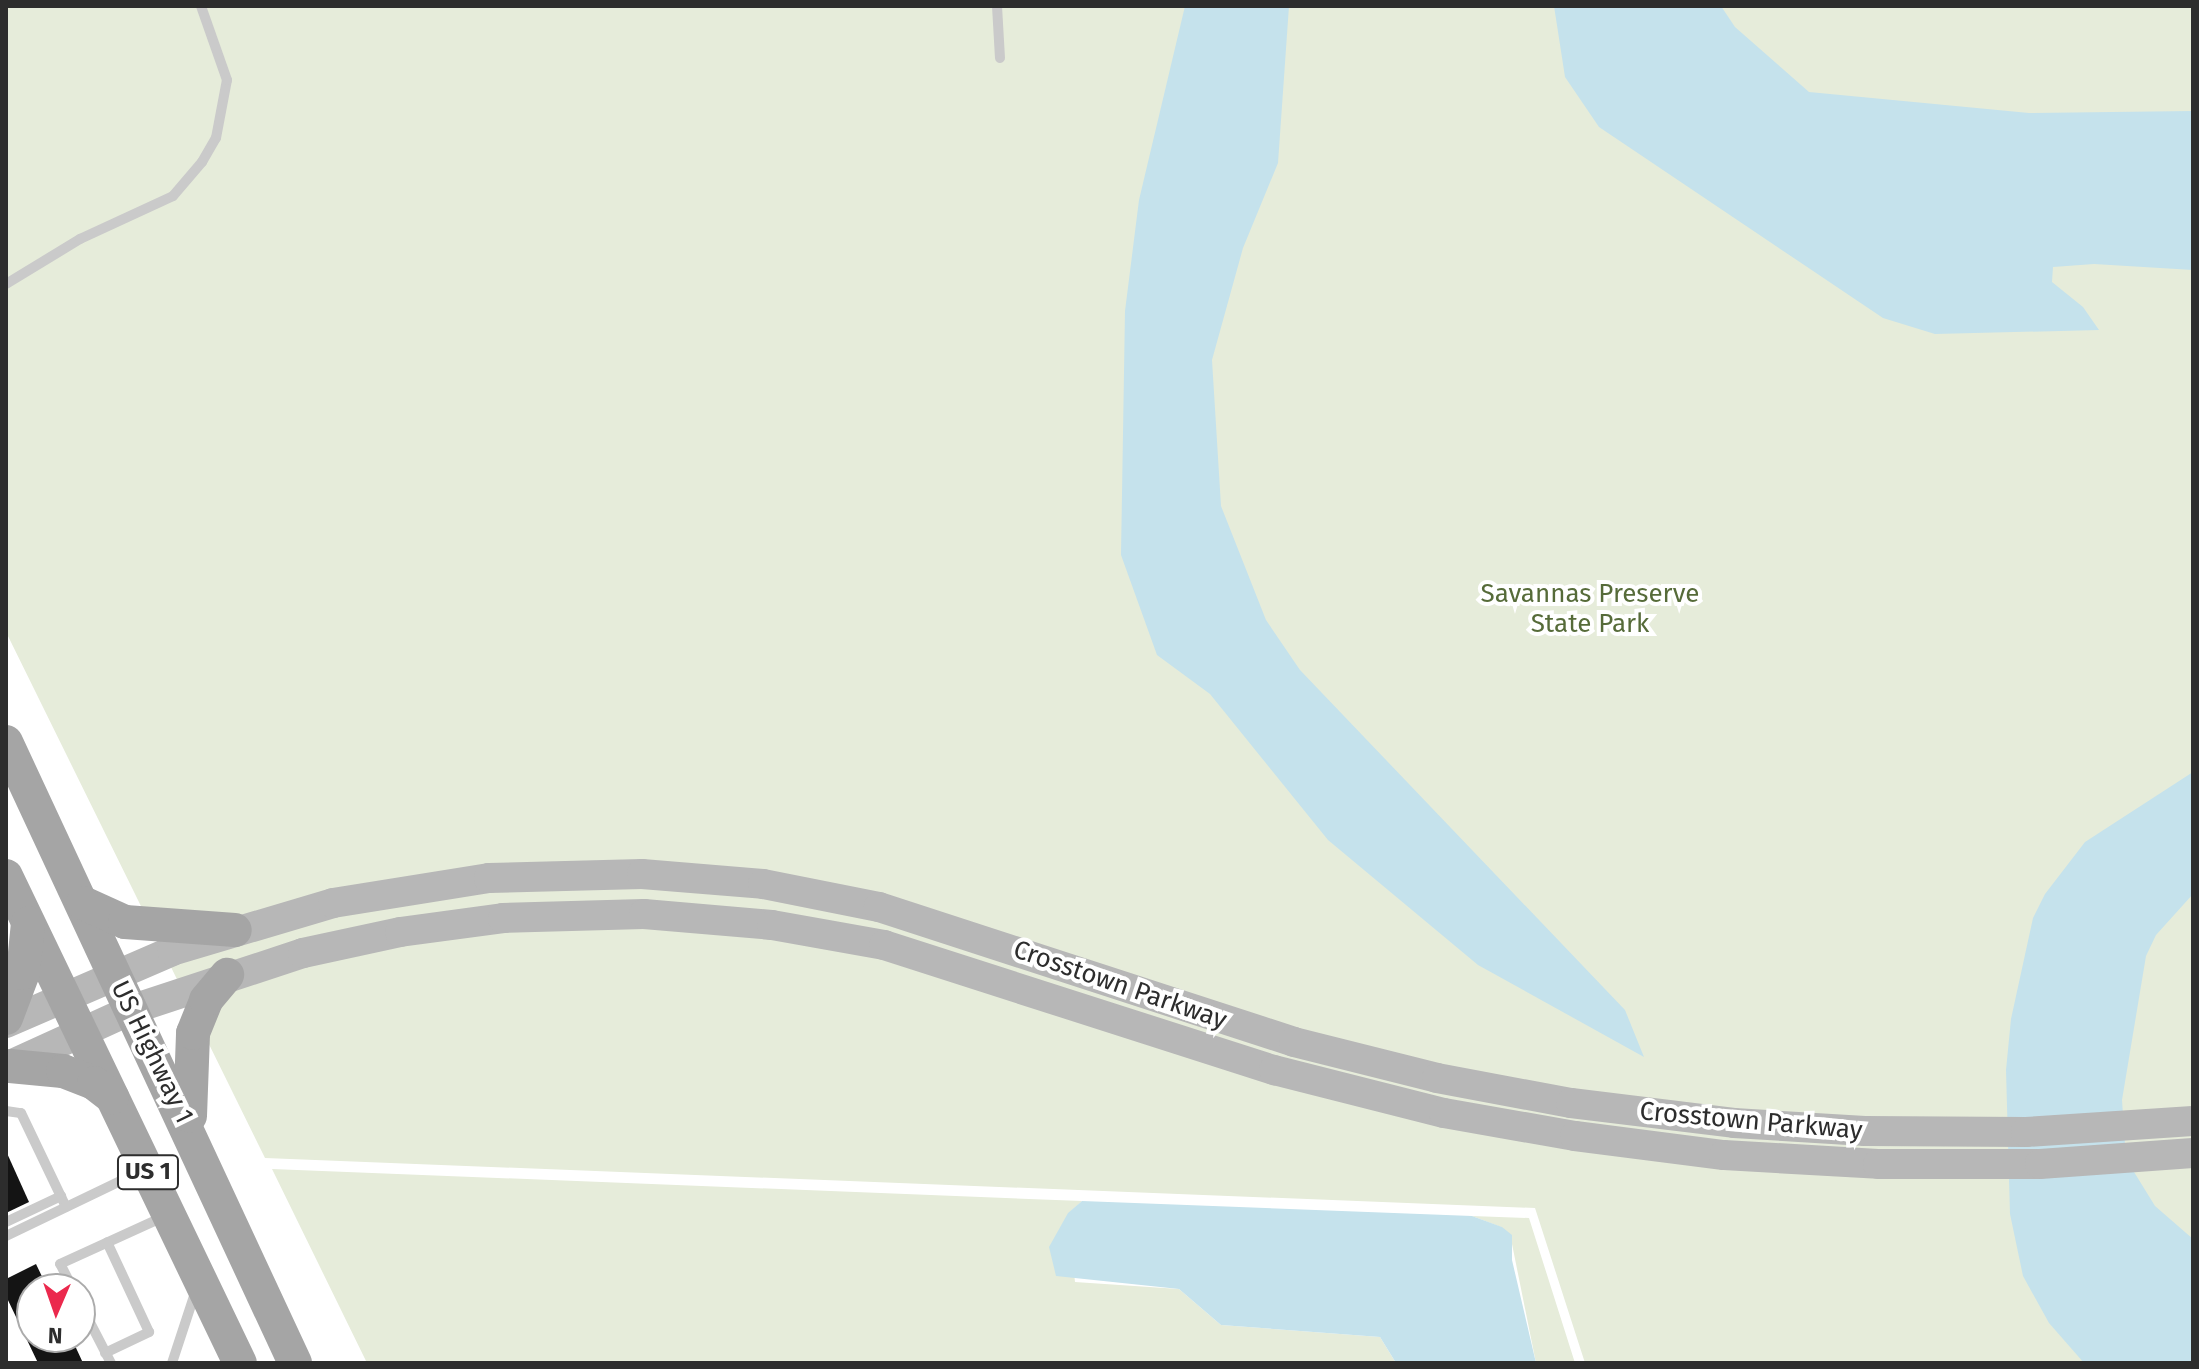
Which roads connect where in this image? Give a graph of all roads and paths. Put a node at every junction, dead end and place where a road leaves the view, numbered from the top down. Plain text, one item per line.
1 (201, 6) edge
2 (997, 6) edge
3 (1000, 58) dead end
4 (6, 284) edge
5 (6, 742) edge
6 (6, 876) edge
7 (83, 903) junction
8 (28, 923) junction
9 (235, 930) junction
10 (227, 975) junction
11 (116, 976) junction
12 (64, 999) junction
13 (133, 1009) junction
14 (6, 1020) edge
15 (81, 1032) junction
16 (8, 1067) edge
17 (112, 1097) junction
18 (9, 1109) edge
19 (2193, 1121) edge
20 (191, 1132) junction
21 (2193, 1153) edge
22 (146, 1168) junction
23 (61, 1196) junction
24 (66, 1207) junction
25 (168, 1214) junction
26 (6, 1222) edge
27 (6, 1236) edge
28 (107, 1242) junction
29 (65, 1273) edge
30 (200, 1280) junction
31 (96, 1334) edge
32 (108, 1358) edge
33 (172, 1363) edge
34 (240, 1363) edge
35 (295, 1363) edge

1 - 4 lane
2 - 3 lane
5 - 7 main road, US Highway 1 / US 1
6 - 8 main road, US 1
7 - 9 main road
7 - 11 main road, US Highway 1 / US 1
8 - 12 main road, US 1
8 - 14 main road
9 - 11 main road, Crosstown Parkway
9 - 19 main road, Crosstown Parkway
10 - 13 main road, Crosstown Parkway
10 - 20 main road
10 - 21 main road, Crosstown Parkway
11 - 12 main road, Crosstown Parkway
11 - 13 main road, US Highway 1 / US 1
12 - 14 main road, Crosstown Parkway
12 - 15 main road, US 1
13 - 15 main road, Crosstown Parkway
13 - 20 main road, US Highway 1 / US 1
15 - 16 main road, Crosstown Parkway
15 - 17 main road, US 1
16 - 17 main road
17 - 22 main road, US 1
18 - 23 lane
20 - 35 main road, US Highway 1 / US 1
22 - 24 lane
22 - 25 main road, US 1
23 - 24 lane
23 - 26 lane
24 - 27 lane
25 - 28 lane
25 - 30 main road, US 1
28 - 29 lane
28 - 32 lane
30 - 33 lane
30 - 34 main road, US 1
31 - 32 lane

